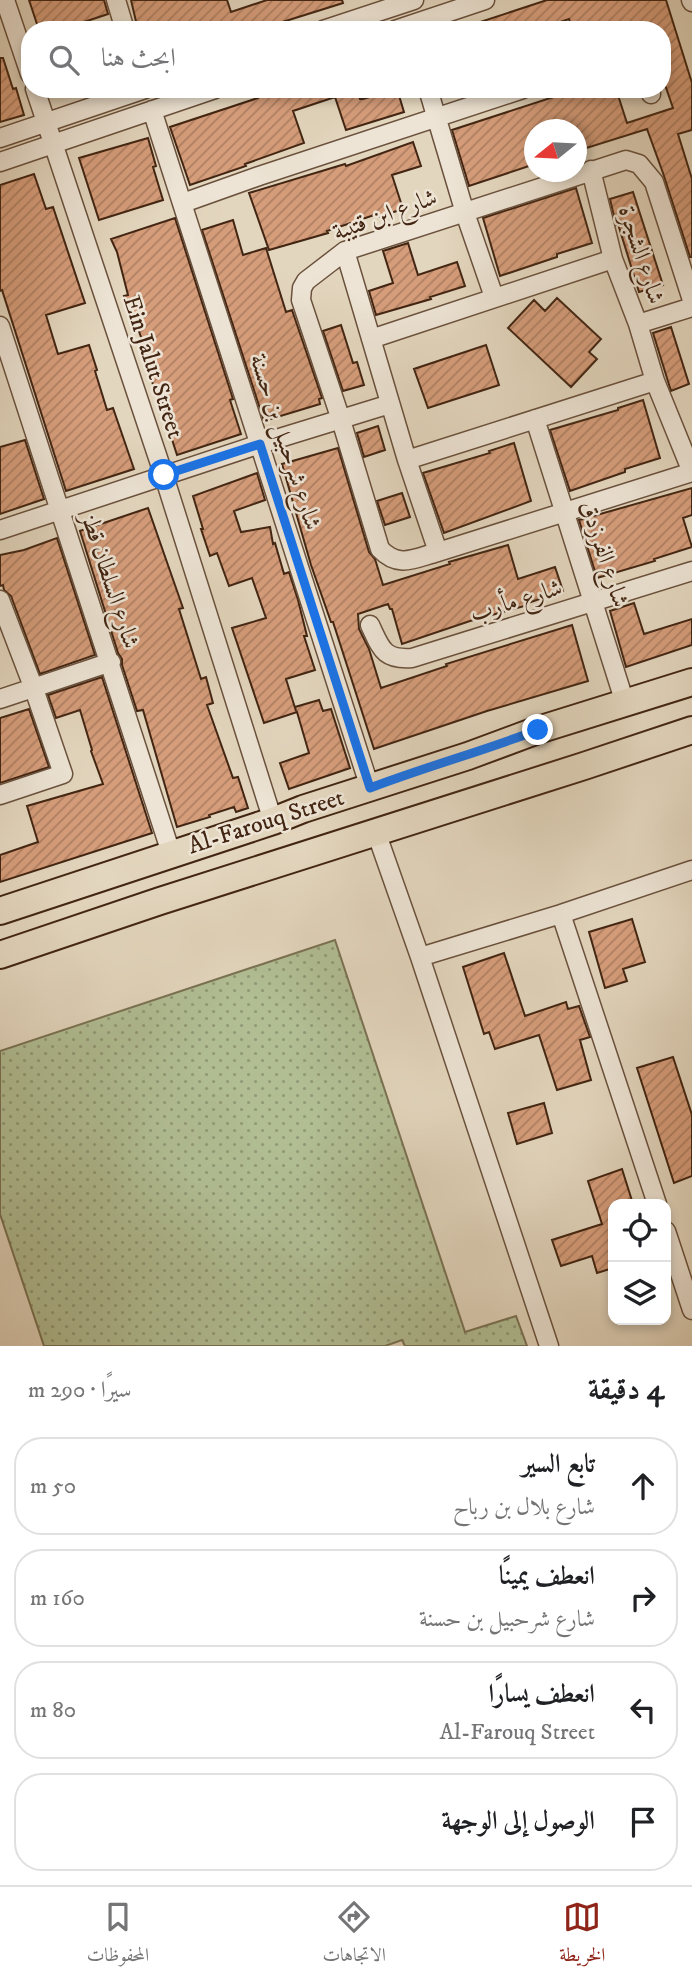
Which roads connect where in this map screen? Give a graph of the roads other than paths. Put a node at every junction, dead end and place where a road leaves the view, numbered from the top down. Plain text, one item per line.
1 (5, 0) edge
2 (116, 0) edge
3 (485, 0) edge
4 (404, 1) edge
5 (122, 21) edge
6 (348, 21) edge
7 (404, 21) edge
8 (424, 21) edge
9 (21, 47) edge
10 (38, 98) edge
11 (120, 98) edge
12 (188, 98) edge
13 (431, 98) edge
14 (497, 98) edge
15 (152, 110) junction
16 (437, 119) junction
17 (46, 124) junction
18 (0, 138) edge
19 (54, 145) junction
20 (0, 162) edge
21 (591, 170) junction
22 (183, 203) junction
23 (465, 213) junction
24 (345, 251) junction
25 (612, 260) junction
26 (494, 297) junction
27 (692, 300) edge
28 (692, 307) edge
29 (638, 324) junction
30 (0, 326) edge
31 (371, 339) junction
32 (655, 381) junction
33 (390, 404) junction
34 (535, 419) junction
35 (341, 420) junction
36 (260, 444) junction
37 (407, 460) junction
38 (692, 472) edge
39 (164, 475) junction
40 (60, 509) junction
41 (564, 511) junction
42 (0, 530) edge
43 (438, 552) junction
44 (401, 562) joint
45 (692, 571) edge
46 (0, 600) edge
47 (594, 603) junction
48 (370, 625) dead end
49 (111, 662) junction
50 (692, 682) edge
51 (34, 689) junction
52 (0, 699) edge
53 (625, 703) junction
54 (692, 730) edge
55 (468, 756) junction
56 (370, 788) junction
57 (0, 795) edge
58 (485, 798) junction
59 (273, 821) junction
60 (376, 832) junction
61 (171, 853) junction
62 (692, 870) edge
63 (0, 911) edge
64 (561, 914) junction
65 (0, 955) edge
66 (420, 957) junction
67 (655, 1199) edge
68 (671, 1246) edge
69 (692, 1310) edge
70 (549, 1346) edge

1 - 9 street
2 - 5 street
3 - 8 street
4 - 6 street
4 - 7 street
10 - 17 street, Ein Jalut Street
11 - 17 street
12 - 15 street
13 - 16 street
14 - 16 street
15 - 19 street
15 - 22 street, شارع شرحبيل بن حسنة
16 - 22 street
16 - 23 street
17 - 18 street
17 - 19 street, Ein Jalut Street
19 - 20 street
19 - 39 street, Ein Jalut Street
21 - 23 street, شارع ابن قتيبة
21 - 25 street, شارع الشجرة
21 - 27 street, شارع ابن قتيبة
22 - 36 street, شارع شرحبيل بن حسنة
23 - 24 street, شارع ابن قتيبة
23 - 26 street
24 - 31 street
24 - 35 street, شارع ابن قتيبة
25 - 26 street
25 - 29 street, شارع الشجرة
26 - 31 street
28 - 29 street
29 - 32 street, شارع الشجرة
30 - 40 street, شارع السلطان قطز
31 - 33 street
32 - 34 street
32 - 38 street, شارع الشجرة
33 - 35 street
33 - 37 street
34 - 37 street
34 - 41 street, شارع الفرزدق
35 - 36 street
35 - 44 street, شارع ابن قتيبة
36 - 39 street
36 - 56 street, شارع شرحبيل بن حسنة
37 - 43 street
38 - 41 street, شارع الشجرة
39 - 40 street
39 - 59 street, Ein Jalut Street
40 - 42 street
40 - 49 street, شارع السلطان قطز
41 - 43 street, شارع الشجرة
41 - 47 street, شارع الفرزدق
43 - 44 street, شارع الشجرة
45 - 47 street, شارع مأرب
46 - 51 street
47 - 48 street, شارع مأرب
47 - 53 street, شارع الفرزدق
49 - 51 street
49 - 61 street, شارع السلطان قطز
50 - 53 main road, Al-Farouq Street
51 - 52 street
51 - 57 street
53 - 55 main road, Al-Farouq Street
54 - 58 main road, Al-Farouq Street
55 - 56 main road, Al-Farouq Street
55 - 58 main road
56 - 59 main road, Al-Farouq Street
58 - 60 main road, Al-Farouq Street
59 - 61 main road, Al-Farouq Street
60 - 65 main road, Al-Farouq Street
60 - 66 street
61 - 63 main road, Al-Farouq Street
62 - 64 street
64 - 66 street
64 - 67 street
66 - 70 street
68 - 69 street

